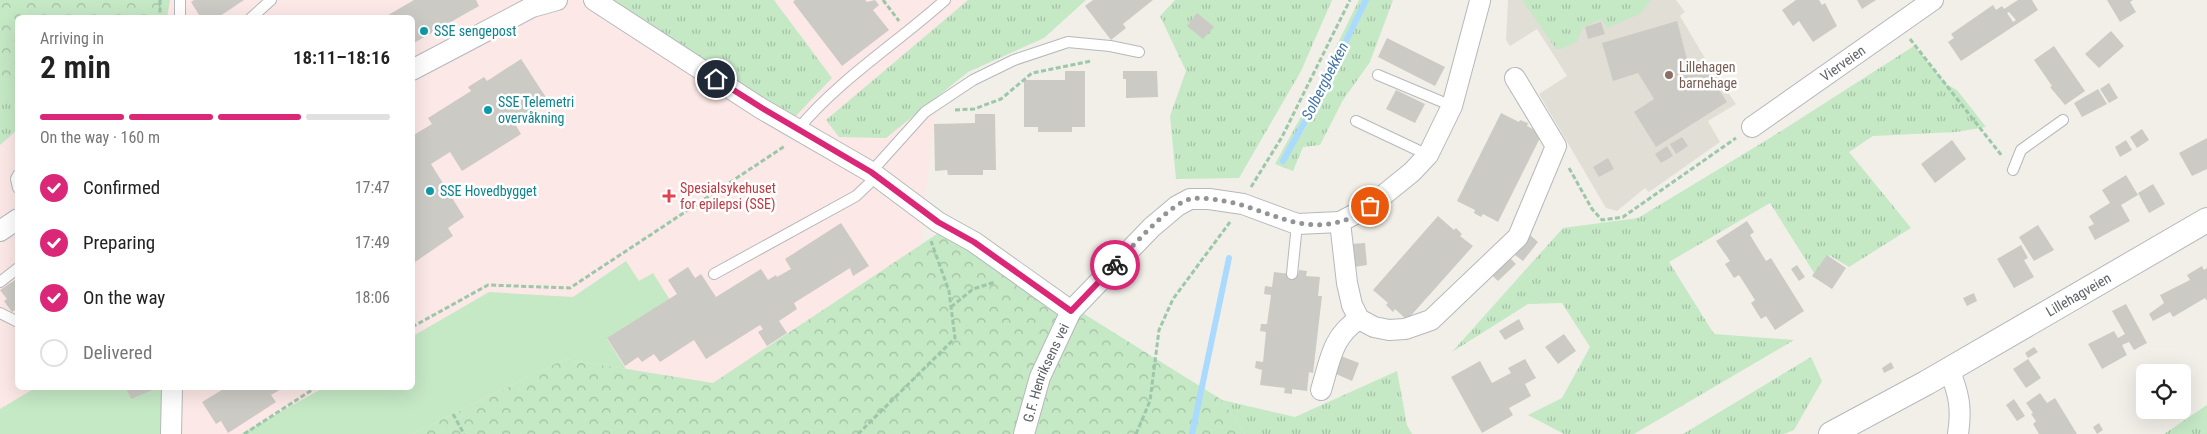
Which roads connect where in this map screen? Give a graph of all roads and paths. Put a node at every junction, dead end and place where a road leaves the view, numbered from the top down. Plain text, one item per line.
1 (160, 0) edge
2 (180, 0) edge
3 (271, 0) edge
4 (557, 0) edge
5 (594, 0) edge
6 (883, 0) edge
7 (946, 0) edge
8 (1350, 0) edge
9 (1480, 0) edge
10 (1933, 0) edge
11 (160, 15) edge
12 (180, 15) edge
13 (254, 15) edge
14 (1900, 25) junction
15 (908, 33) junction
16 (1139, 52) dead end
17 (1095, 60) dead end
18 (415, 68) edge
19 (1378, 75) dead end
20 (1515, 78) dead end
21 (1452, 106) junction
22 (924, 112) junction
23 (2063, 120) dead end
24 (1356, 121) dead end
25 (1752, 127) joint
26 (799, 128) junction
27 (1556, 146) junction
28 (1428, 155) junction
29 (2013, 170) joint
30 (874, 174) junction
31 (1243, 204) junction
32 (2207, 220) edge
33 (15, 221) edge
34 (938, 222) junction
35 (1340, 222) junction
36 (1297, 224) junction
37 (0, 231) edge
38 (15, 270) edge
39 (714, 274) dead end
40 (1292, 274) dead end
41 (996, 281) dead end
42 (0, 282) edge
43 (951, 307) junction
44 (1071, 311) junction
45 (0, 313) edge
46 (1359, 319) junction
47 (15, 320) edge
48 (415, 326) edge
49 (1949, 369) junction
50 (172, 390) edge
51 (312, 390) edge
52 (1321, 390) dead end
53 (454, 414) dead end
54 (172, 434) edge
55 (244, 434) edge
56 (464, 434) edge
57 (858, 434) edge
58 (1024, 434) edge
59 (1136, 434) edge
60 (1831, 434) edge
61 (1958, 434) edge

1 - 11 path
2 - 12 lane
3 - 13 lane
4 - 18 street
5 - 26 street, G.F. Henriksens vei
6 - 15 path
7 - 15 lane
8 - 31 path
9 - 21 street
10 - 14 street, Vierveien
14 - 25 street, Vierveien
14 - 29 path
15 - 26 lane
16 - 22 lane
17 - 22 path
19 - 21 lane
20 - 27 street
21 - 28 street
22 - 30 lane
23 - 29 lane
24 - 28 lane
25 - 27 path
26 - 30 street, G.F. Henriksens vei
26 - 48 path
27 - 46 street
28 - 35 street
30 - 34 street, G.F. Henriksens vei
30 - 39 lane
31 - 36 street
31 - 44 street
31 - 59 path
32 - 49 street, Lillehagveien
33 - 37 street
34 - 43 path
34 - 44 street, G.F. Henriksens vei
35 - 36 street
35 - 46 street
36 - 40 lane
38 - 42 lane
41 - 43 path
43 - 57 path
44 - 58 street, G.F. Henriksens vei
45 - 47 lane
46 - 52 street
49 - 60 street, Lillehagveien
49 - 61 street
50 - 54 street
51 - 55 path
53 - 56 path

